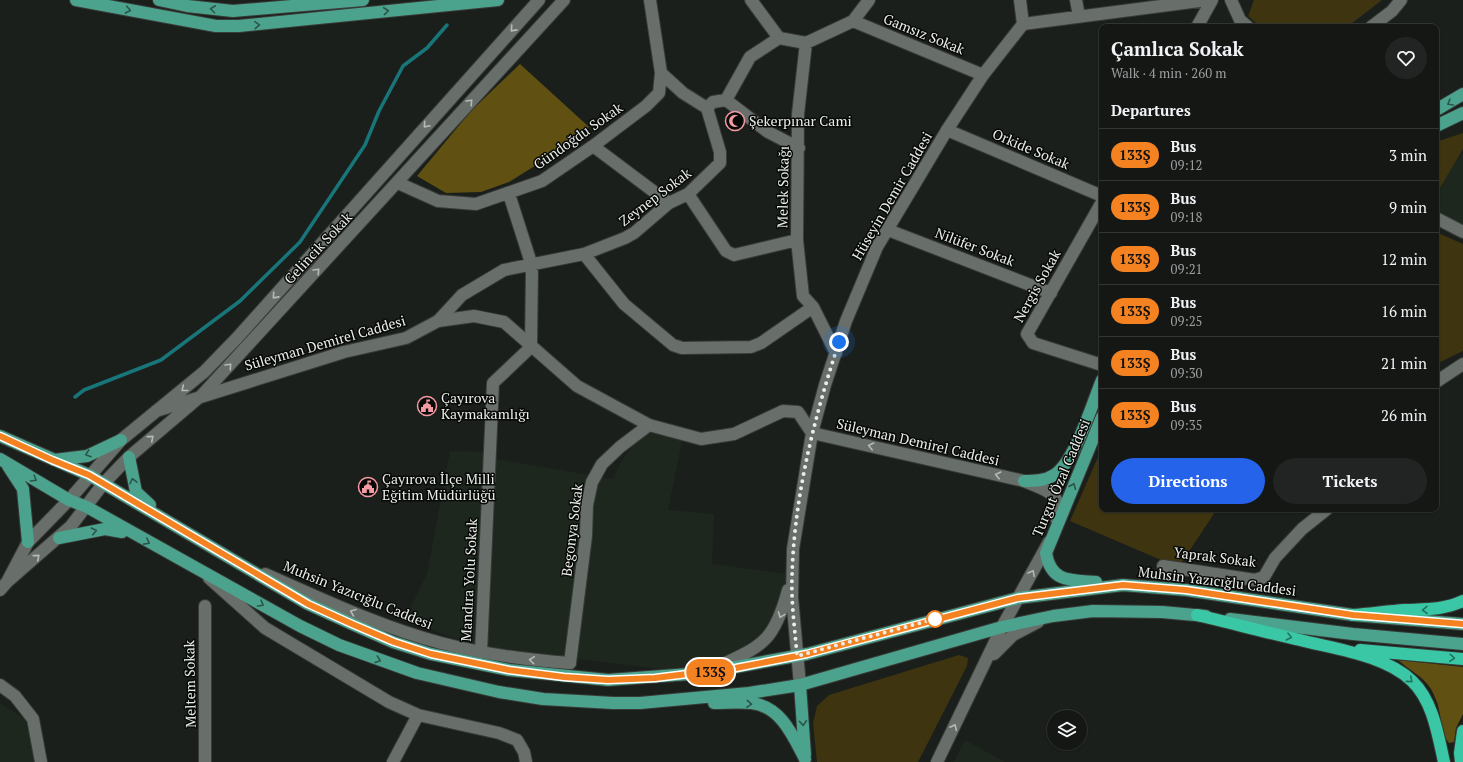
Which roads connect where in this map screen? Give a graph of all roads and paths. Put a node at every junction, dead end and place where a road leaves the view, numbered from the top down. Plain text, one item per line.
1 (76, 0) edge
2 (159, 0) edge
3 (363, 0) edge
4 (498, 0) edge
5 (539, 0) edge
6 (564, 0) edge
7 (650, 0) edge
8 (751, 0) edge
9 (869, 0) edge
10 (1020, 0) edge
11 (1076, 0) edge
12 (1207, 0) edge
13 (1212, 0) edge
14 (1231, 0) edge
15 (1401, 0) edge
16 (1161, 3) edge
17 (287, 4) edge
18 (1079, 16) junction
19 (853, 21) junction
20 (1022, 24) junction
21 (1199, 24) edge
22 (1245, 24) edge
23 (1375, 24) edge
24 (779, 38) junction
25 (806, 43) junction
26 (661, 73) junction
27 (983, 75) junction
28 (1463, 94) edge
29 (726, 100) junction
30 (707, 108) junction
31 (1439, 108) edge
32 (1463, 113) edge
33 (1439, 125) edge
34 (947, 130) junction
35 (593, 146) junction
36 (799, 148) junction
37 (398, 183) junction
38 (509, 194) junction
39 (688, 194) junction
40 (1099, 195) edge
41 (669, 203) junction
42 (1099, 207) edge
43 (1439, 220) edge
44 (888, 230) junction
45 (1463, 232) edge
46 (797, 240) junction
47 (584, 254) junction
48 (532, 266) junction
49 (1051, 293) junction
50 (813, 307) junction
51 (438, 321) junction
52 (532, 347) junction
53 (836, 353) junction
54 (1099, 364) edge
55 (1463, 364) edge
56 (1439, 380) edge
57 (1099, 387) edge
58 (202, 395) junction
59 (156, 411) junction
60 (1099, 424) edge
61 (649, 425) junction
62 (812, 432) junction
63 (0, 436) edge
64 (121, 440) junction
65 (843, 440) junction
66 (129, 457) junction
67 (52, 460) junction
68 (3, 461) edge
69 (806, 465) junction
70 (89, 475) junction
71 (1024, 482) junction
72 (103, 484) junction
73 (69, 500) junction
74 (86, 507) junction
75 (1323, 512) edge
76 (166, 520) junction
77 (1055, 531) junction
78 (130, 533) junction
79 (59, 538) junction
80 (28, 542) junction
81 (232, 559) junction
82 (1163, 566) dead end
83 (200, 570) junction
84 (792, 577) junction
85 (1123, 585) junction
86 (3, 586) edge
87 (1018, 598) junction
88 (1463, 601) edge
89 (205, 606) dead end
90 (1197, 615) junction
91 (1353, 615) junction
92 (1053, 616) junction
93 (1463, 624) edge
94 (1002, 627) junction
95 (1463, 644) edge
96 (1329, 647) junction
97 (481, 652) junction
98 (797, 656) junction
99 (1463, 659) edge
100 (570, 663) joint
101 (983, 668) junction
102 (703, 673) junction
103 (0, 685) edge
104 (800, 685) junction
105 (640, 703) junction
106 (418, 714) junction
107 (1463, 731) edge
108 (806, 761) edge
109 (41, 762) edge
110 (205, 762) edge
111 (393, 762) edge
112 (526, 762) edge
113 (937, 762) edge
114 (1444, 762) edge
115 (1461, 762) edge

1 -> 4 main road
17 -> 2 main road
3 - 17 main road
5 -> 59 street, Gelincik Sokak
37 -> 6 street, Gelincik Sokak
7 - 26 street, Gündoğdu Sokak
8 - 24 street
9 - 19 street
10 - 20 street
11 - 18 street
12 - 16 street
13 - 21 street
14 - 22 street
15 - 23 street
16 - 18 street
18 - 20 street
19 - 25 street
19 - 27 street, Gamsız Sokak
20 - 27 street, Hüseyin Demir Caddesi
24 - 25 street
24 - 29 street
25 - 36 street, Melek Sokağı
26 - 30 street
26 - 35 street, Gündoğdu Sokak
27 - 34 street, Hüseyin Demir Caddesi
28 -> 31 main road
29 - 30 street
29 - 36 street
30 - 39 street, Zeynep Sokak
32 - 33 main road
34 - 40 street, Orkide Sokak
34 - 44 street, Hüseyin Demir Caddesi
35 - 38 street, Gündoğdu Sokak
35 - 41 street
36 - 46 street, Melek Sokağı
37 - 38 street, Gündoğdu Sokak
58 -> 37 street, Gelincik Sokak
38 - 48 street
39 - 41 street, Zeynep Sokak
39 - 46 street
41 - 47 street, Zeynep Sokak
42 - 49 street, Nergis Sokak
43 - 45 street
44 - 49 street, Nilüfer Sokak
44 - 53 street, Hüseyin Demir Caddesi
46 - 50 street, Melek Sokağı
47 - 48 street, Zeynep Sokak
47 - 50 street
48 - 51 street, Zeynep Sokak
48 - 52 street
49 - 54 street, Nergis Sokak
50 - 53 street, Melek Sokağı
51 - 52 street, Süleyman Demirel Caddesi
51 - 58 street, Süleyman Demirel Caddesi
52 - 61 street, Süleyman Demirel Caddesi
52 - 97 street, Mandıra Yolu Sokak
53 - 62 street, Hüseyin Demir Caddesi
55 - 56 street
57 - 71 main road, Turgut Özal Caddesi
58 - 59 street, Süleyman Demirel Caddesi
66 -> 58 street, Gelincik Sokak
59 - 64 street, Gelincik Sokak
77 -> 60 main road, Turgut Özal Caddesi
61 - 62 street, Süleyman Demirel Caddesi
61 - 100 street, Begonya Sokak
62 - 65 street, Süleyman Demirel Caddesi
62 - 69 street, Hüseyin Demir Caddesi
63 - 67 main road, Muhsin Yazıcığlu Caddesi
64 -> 67 main road
64 - 70 street, Gelincik Sokak
65 - 69 street
71 -> 65 street, Süleyman Demirel Caddesi
66 - 72 street, Gelincik Sokak
76 -> 66 main road
67 - 70 main road, Muhsin Yazıcığlu Caddesi
68 -> 73 main road
68 - 80 main road
69 - 84 street, Hüseyin Demir Caddesi
70 - 72 main road, Muhsin Yazıcığlu Caddesi
70 - 73 street, Gelincik Sokak
71 - 77 street, Süleyman Demirel Caddesi
72 - 74 street, Gelincik Sokak
72 - 76 main road, Muhsin Yazıcığlu Caddesi
73 - 74 main road
73 - 80 street, Gelincik Sokak
74 - 78 main road
74 - 79 street, Gelincik Sokak
75 - 82 street, Yaprak Sokak
76 - 81 main road, Muhsin Yazıcığlu Caddesi
77 - 85 main road, Turgut Özal Caddesi
87 -> 77 street, Süleyman Demirel Caddesi
79 -> 78 main road
78 -> 83 main road
86 -> 79 street, Gelincik Sokak
80 - 86 street, Gelincik Sokak
97 -> 81 street, Muhsin Yazıcığlu Caddesi
81 - 102 main road, Muhsin Yazıcığlu Caddesi
83 -> 105 main road
83 - 106 street
84 - 98 street, Hüseyin Demir Caddesi
84 -> 102 street
85 - 87 main road, Muhsin Yazıcığlu Caddesi
85 - 91 main road, Muhsin Yazıcığlu Caddesi
87 - 94 street, Süleyman Demirel Caddesi
87 - 98 main road, Muhsin Yazıcığlu Caddesi
88 -> 91 highway
89 - 110 street, Meltem Sokak
90 - 92 main road
90 - 95 main road
90 -> 96 highway
91 - 93 main road, Muhsin Yazıcığlu Caddesi
92 - 94 main road
92 - 101 street
94 - 101 street, Süleyman Demirel Caddesi
94 - 104 main road
96 -> 99 highway
96 -> 114 highway
100 -> 97 street, Muhsin Yazıcığlu Caddesi
98 - 102 main road, Muhsin Yazıcığlu Caddesi
98 - 104 street, Hüseyin Demir Caddesi
113 -> 101 street
103 - 109 street
104 - 105 main road
104 -> 108 main road
105 -> 108 main road
106 - 111 street
106 - 112 street
107 - 115 highway

